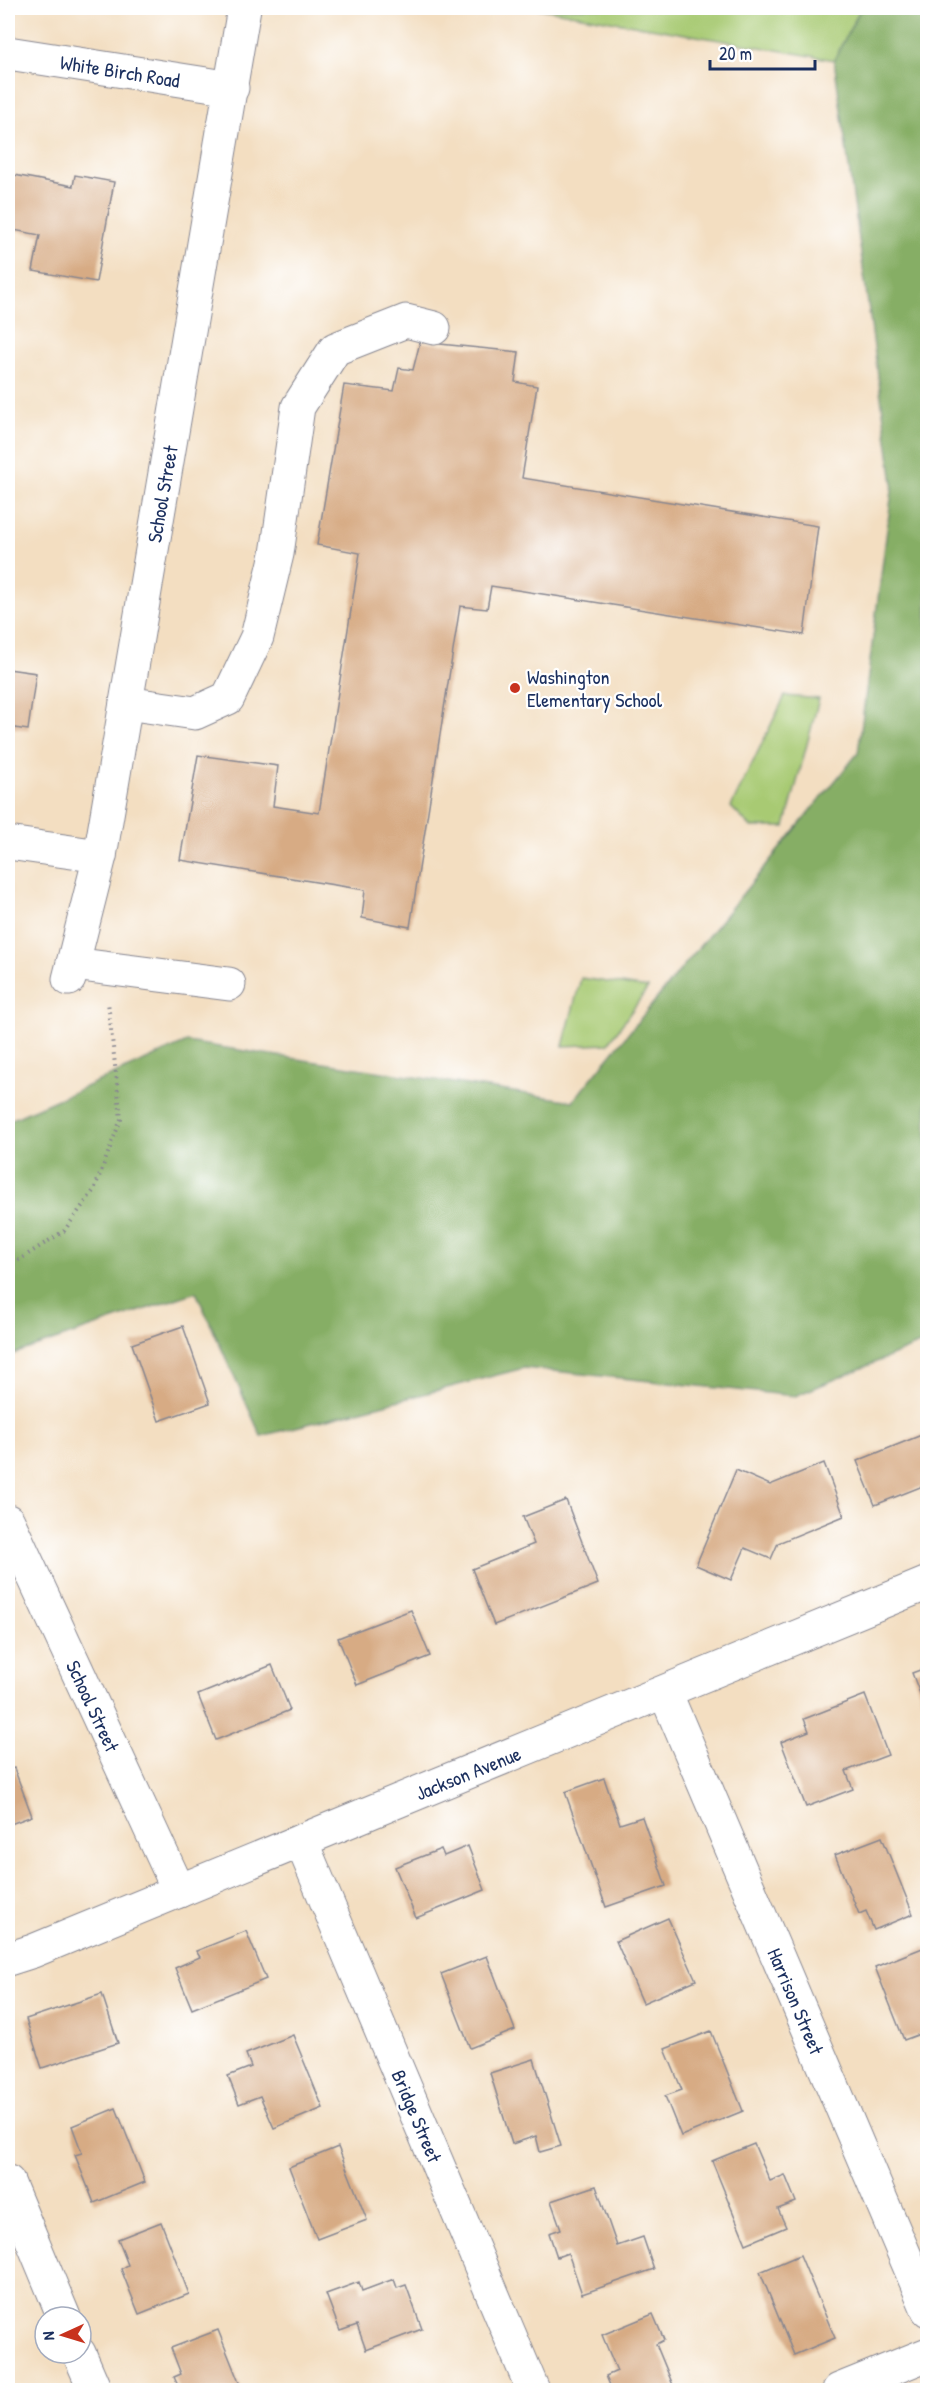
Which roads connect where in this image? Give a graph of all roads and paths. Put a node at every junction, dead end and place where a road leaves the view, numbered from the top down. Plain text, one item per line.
1 (244, 8) edge
2 (8, 53) edge
3 (232, 88) junction
4 (434, 328) dead end
5 (126, 703) junction
6 (8, 843) edge
7 (100, 856) junction
8 (105, 968) junction
9 (229, 984) dead end
10 (8, 1267) edge
11 (8, 1521) edge
12 (927, 1582) edge
13 (665, 1692) junction
14 (301, 1841) junction
15 (179, 1891) junction
16 (8, 1959) edge
17 (8, 2182) edge
18 (59, 2305) edge
19 (927, 2310) edge
20 (927, 2354) edge
21 (84, 2365) edge
22 (95, 2391) edge
23 (532, 2391) edge
24 (839, 2391) edge

1 - 3 street, School Street
2 - 3 street, White Birch Road
3 - 5 street, School Street
4 - 5 street
5 - 7 street, School Street
6 - 7 street
7 - 8 street, School Street
8 - 9 street
8 - 10 path
11 - 15 street, School Street
12 - 13 street, Jackson Avenue
13 - 14 street, Jackson Avenue
13 - 19 street, Harrison Street
14 - 15 street, Jackson Avenue
14 - 23 street, Bridge Street
15 - 16 street, Jackson Avenue
17 - 18 street
20 - 24 street
21 - 22 street

